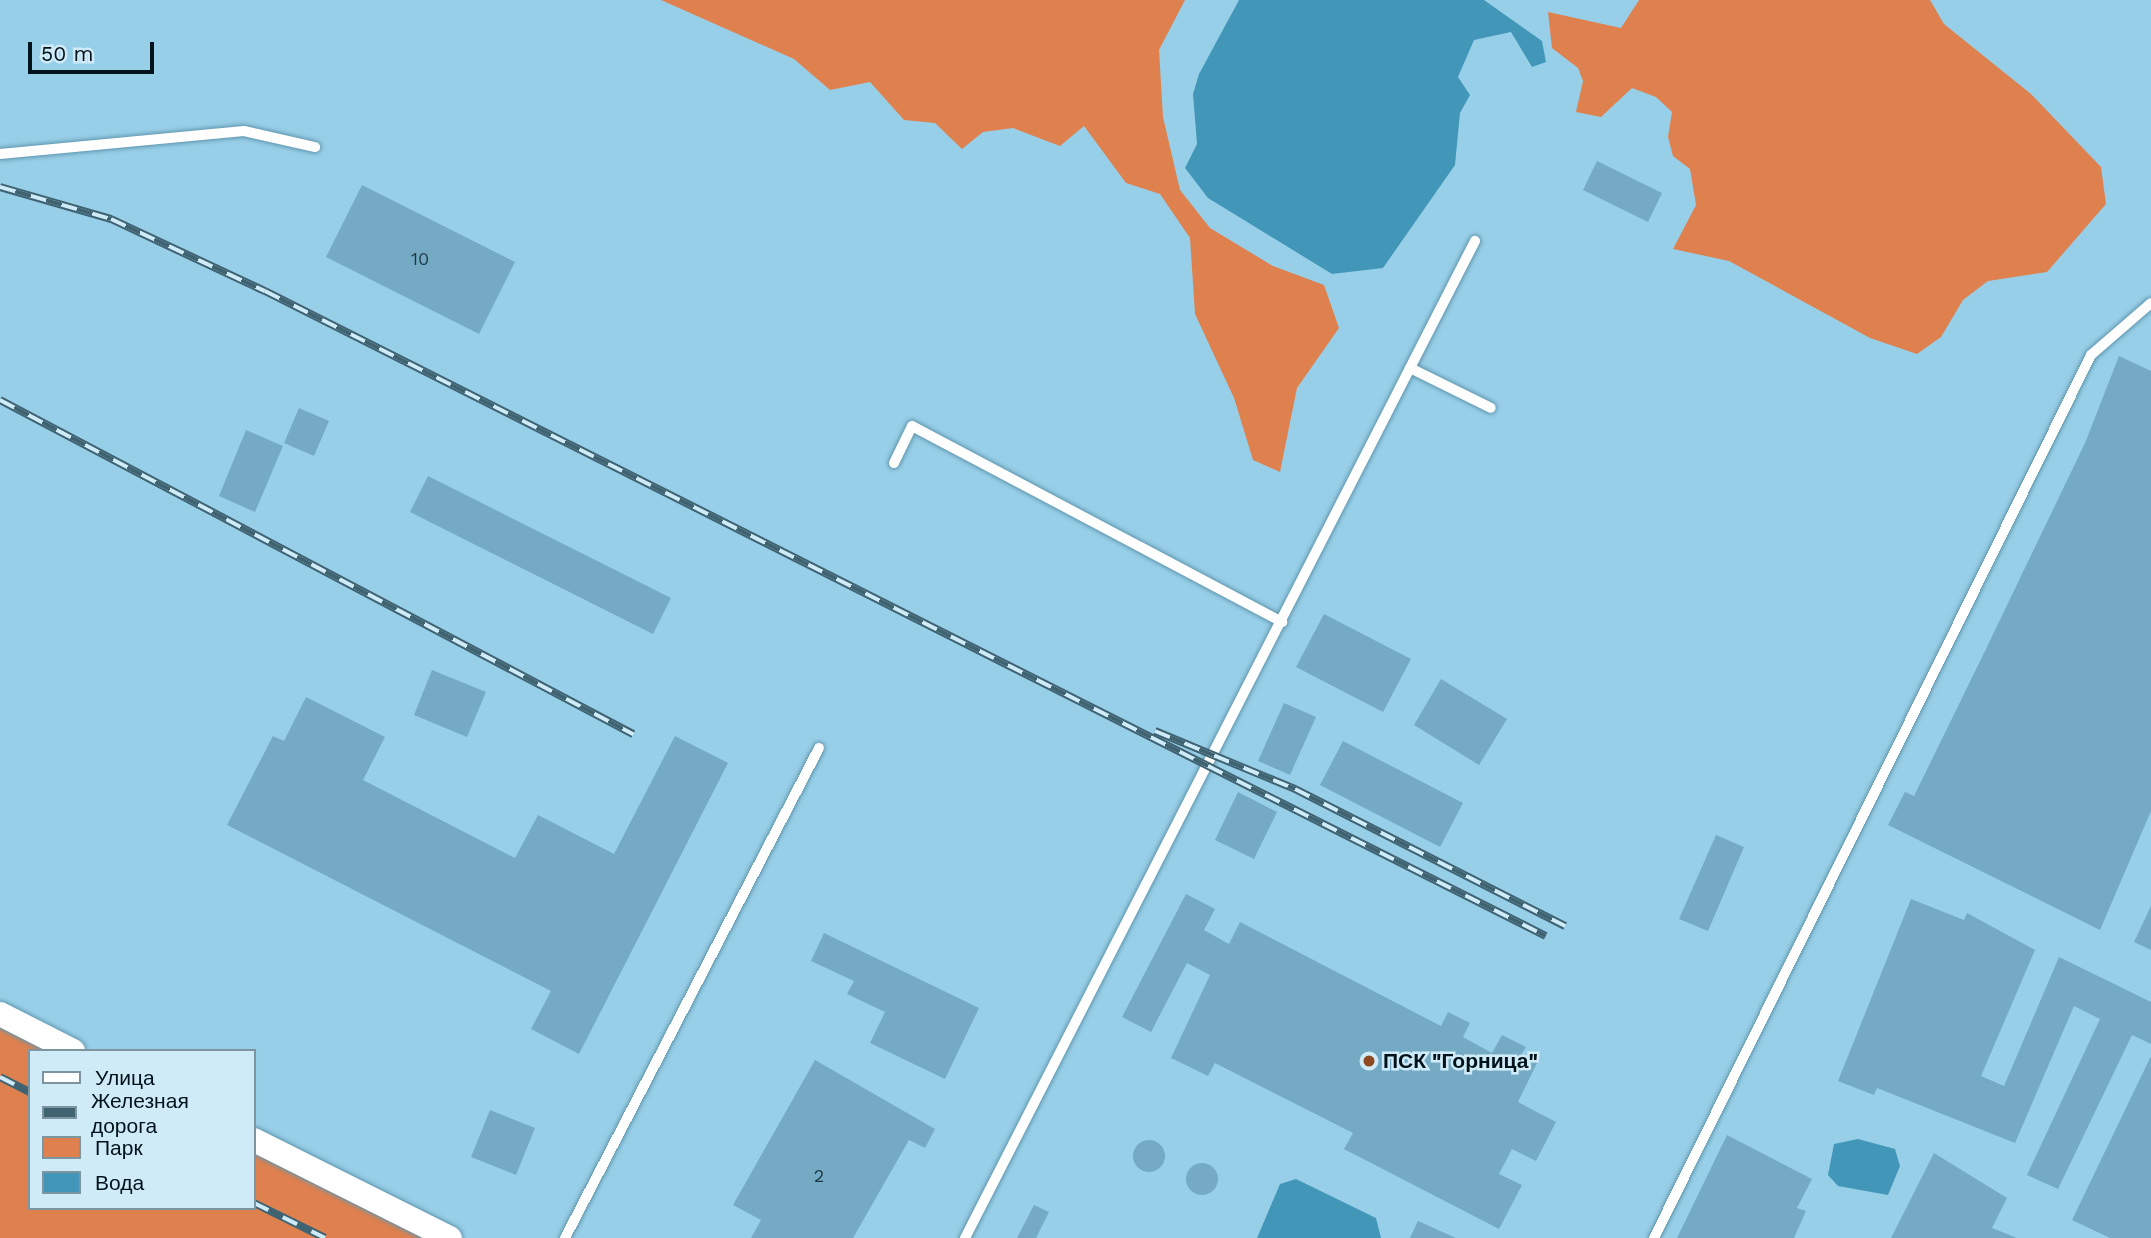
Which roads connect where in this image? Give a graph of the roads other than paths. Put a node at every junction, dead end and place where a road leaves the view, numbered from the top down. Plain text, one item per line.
1 (315, 147) dead end
2 (0, 154) edge
3 (1475, 241) dead end
4 (2151, 303) edge
5 (1410, 369) junction
6 (1491, 408) dead end
7 (894, 463) dead end
8 (1282, 622) junction
9 (819, 748) dead end
10 (0, 1014) edge
11 (70, 1049) edge
12 (256, 1141) edge
13 (450, 1238) edge
14 (565, 1238) edge
15 (965, 1238) edge
16 (1654, 1238) edge

1 - 2 lane
3 - 5 lane
4 - 16 lane
5 - 6 lane
5 - 8 lane
7 - 8 lane
8 - 15 lane
9 - 14 lane
10 - 11 street
12 - 13 street

